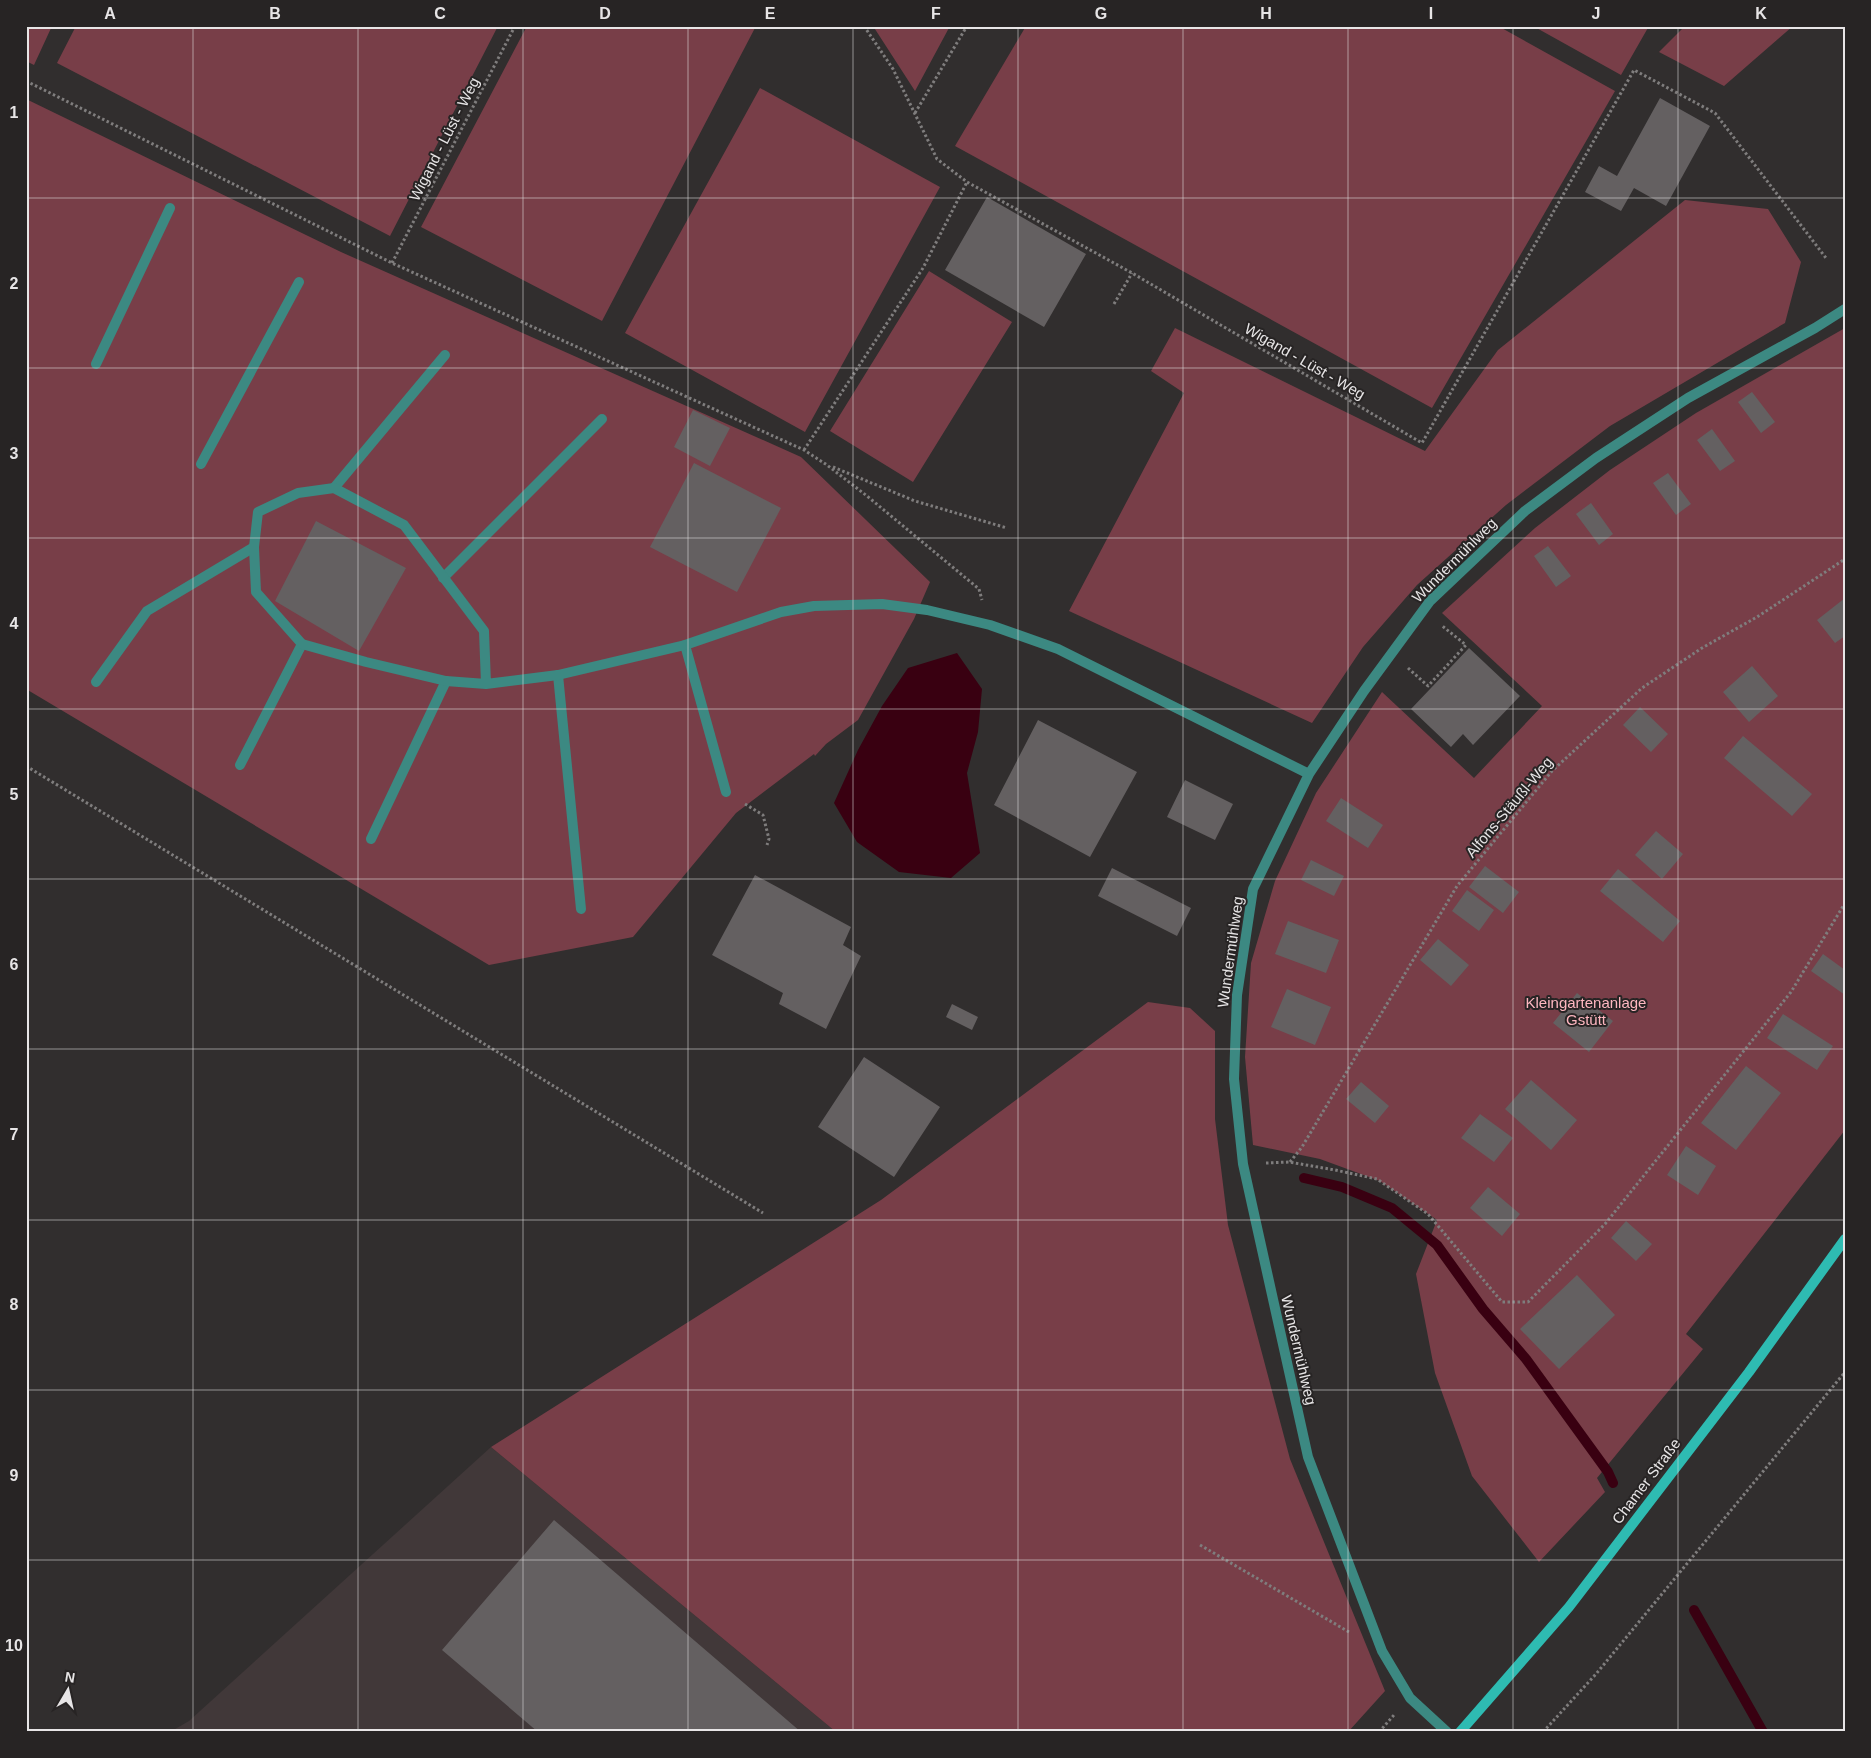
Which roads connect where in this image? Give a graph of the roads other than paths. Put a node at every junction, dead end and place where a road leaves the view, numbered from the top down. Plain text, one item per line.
1 (170, 208) dead end
2 (299, 282) dead end
3 (1845, 309) edge
4 (445, 355) dead end
5 (96, 364) dead end
6 (602, 419) dead end
7 (200, 464) dead end
8 (334, 488) junction
9 (254, 547) junction
10 (443, 578) junction
11 (302, 644) junction
12 (685, 646) junction
13 (558, 676) junction
14 (96, 682) dead end
15 (446, 682) junction
16 (486, 684) junction
17 (240, 765) dead end
18 (1309, 774) junction
19 (726, 792) road end
20 (371, 839) dead end
21 (581, 909) dead end
22 (1845, 1239) edge
23 (1447, 1732) edge
24 (1460, 1732) edge

1 - 5 street
2 - 7 street
3 - 18 street, Wundermühlweg
4 - 8 street
6 - 10 street
8 - 9 street
8 - 10 street
9 - 11 street
9 - 14 street
10 - 16 street
11 - 15 street
11 - 17 street
12 - 13 street
12 - 18 street
12 - 19 street
13 - 16 street
13 - 21 street
15 - 16 street
15 - 20 street
18 - 23 street, Wundermühlweg
22 - 24 main road, Chamer Straße

